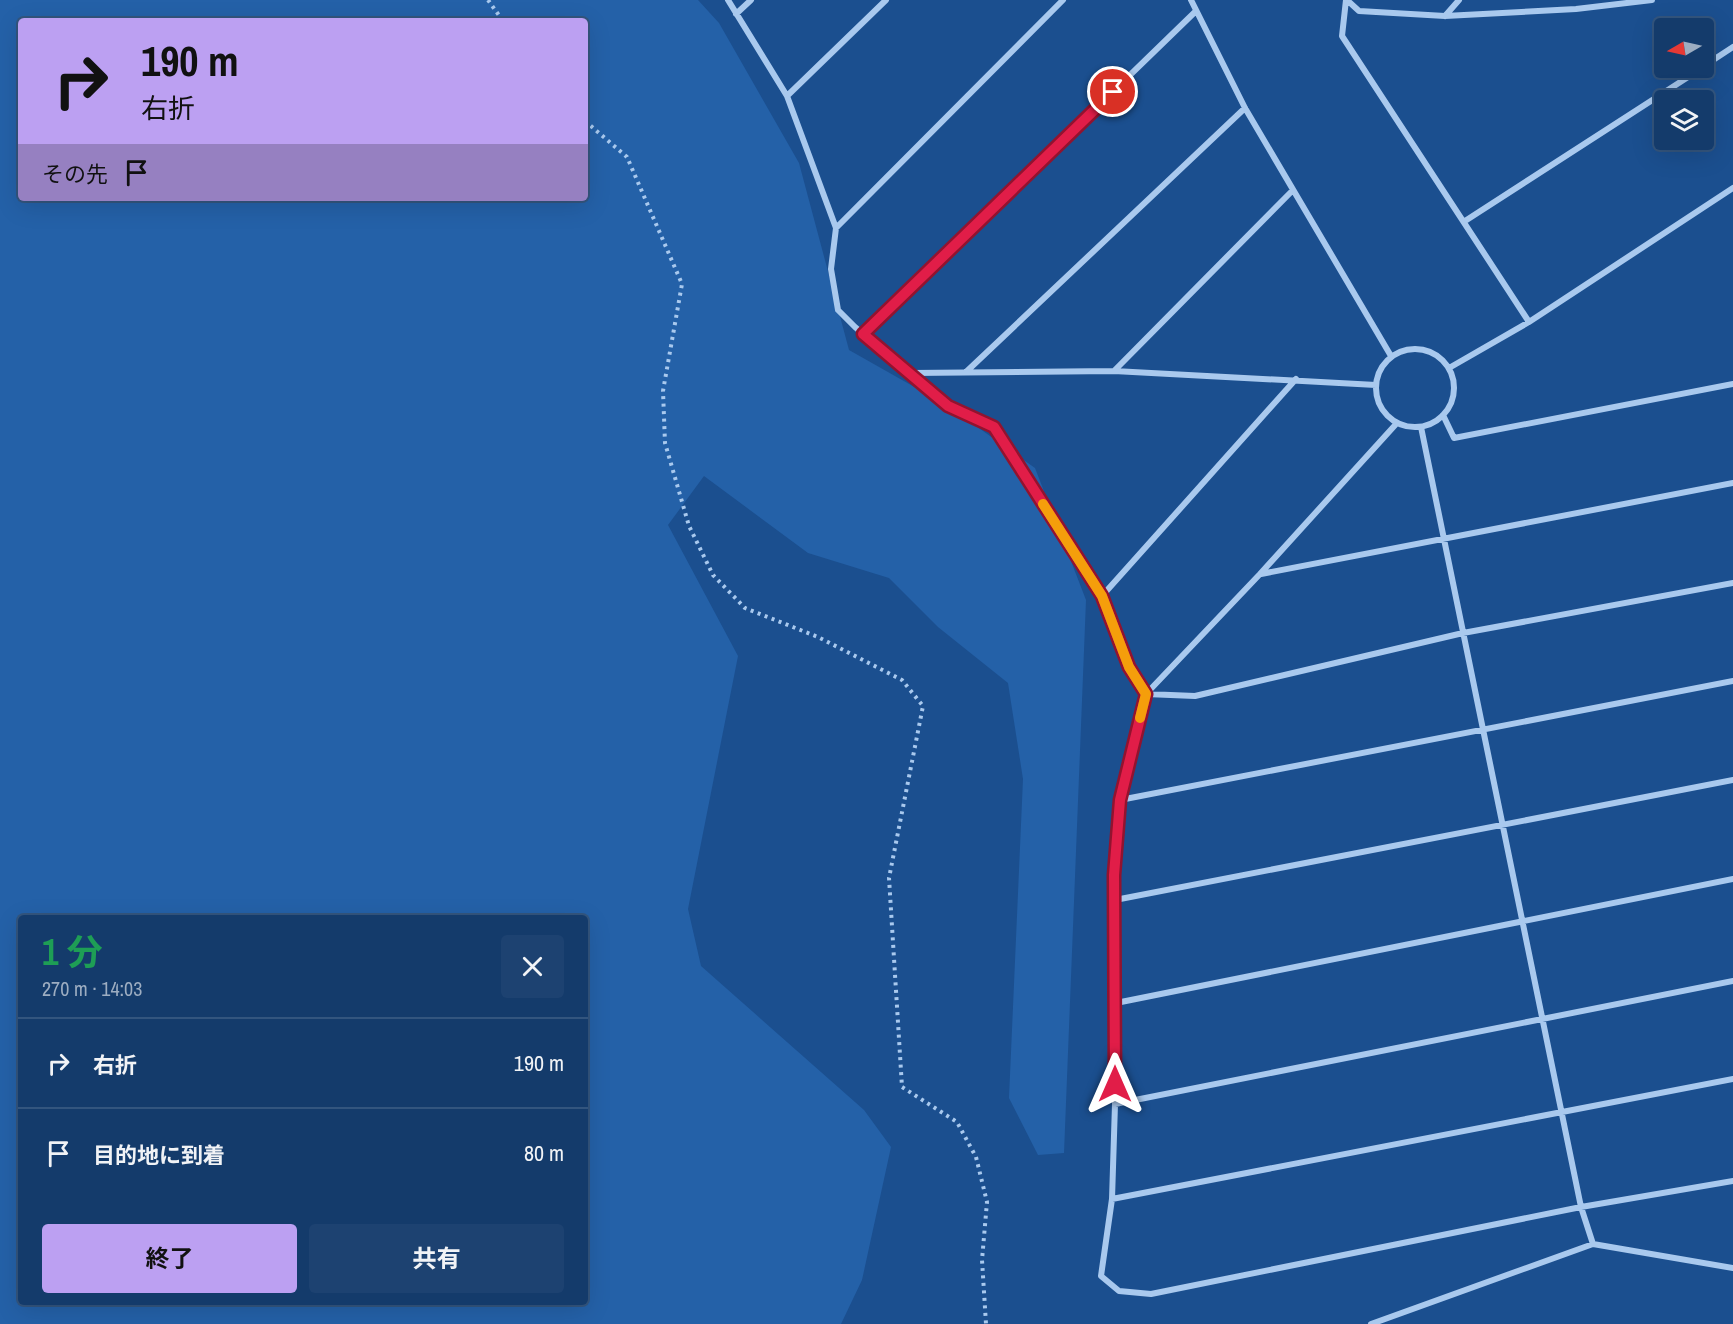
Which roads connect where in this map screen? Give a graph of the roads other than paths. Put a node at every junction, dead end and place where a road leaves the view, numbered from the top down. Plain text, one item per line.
1 (728, 0) edge
2 (751, 0) edge
3 (886, 0) edge
4 (1063, 0) edge
5 (1191, 0) edge
6 (1347, 0) edge
7 (1459, 0) edge
8 (1652, 0) edge
9 (1196, 11) junction
10 (736, 14) junction
11 (1445, 16) junction
12 (1733, 47) edge
13 (1714, 60) edge
14 (1686, 78) edge
15 (787, 96) junction
16 (1245, 108) junction
17 (1733, 188) edge
18 (1293, 190) junction
19 (1465, 221) junction
20 (836, 228) junction
21 (1529, 322) junction
22 (863, 334) junction
23 (1390, 356) junction
24 (1449, 368) junction
25 (1114, 370) junction
26 (966, 372) junction
27 (910, 373) junction
28 (1296, 379) junction
29 (1376, 384) junction
30 (1733, 384) edge
31 (1443, 415) junction
32 (1397, 423) junction
33 (1421, 427) junction
34 (1733, 483) edge
35 (1444, 540) junction
36 (1260, 574) junction
37 (1733, 583) edge
38 (1102, 596) junction
39 (1463, 633) junction
40 (1733, 681) edge
41 (1146, 694) junction
42 (1483, 728) junction
43 (1733, 780) edge
44 (1120, 800) junction
45 (1503, 825) junction
46 (1733, 879) edge
47 (1115, 900) junction
48 (1523, 923) junction
49 (1733, 981) edge
50 (1116, 1003) junction
51 (1543, 1019) junction
52 (1733, 1079) edge
53 (1115, 1104) junction
54 (1562, 1113) junction
55 (1733, 1181) edge
56 (1112, 1199) junction
57 (1581, 1208) junction
58 (1593, 1244) junction
59 (1733, 1269) edge
60 (1371, 1324) edge

1 - 10 street
2 - 10 street
3 - 15 street
4 - 20 street
5 - 9 street
6 - 11 street
6 - 19 street
7 - 11 street
8 - 11 street
9 - 16 street
9 - 22 street
10 - 15 street
12 - 13 street
14 - 19 street
15 - 20 street
16 - 18 street
16 - 26 street
17 - 21 street
18 - 23 street
18 - 25 street
19 - 21 street
20 - 22 street
21 - 24 street
22 - 27 street
23 - 24 street
23 - 29 street
24 - 31 street
25 - 26 street
25 - 28 street
26 - 27 street
27 - 38 street
28 - 29 street
28 - 38 street
29 - 32 street
30 - 31 street
31 - 33 street
32 - 33 street
32 - 36 street
33 - 35 street
34 - 35 street
35 - 36 street
35 - 39 street
36 - 41 street
37 - 39 street
38 - 41 street
39 - 41 street
39 - 42 street
40 - 42 street
41 - 44 street
42 - 44 street
42 - 45 street
43 - 45 street
44 - 47 street
45 - 47 street
45 - 48 street
46 - 48 street
47 - 50 street
48 - 50 street
48 - 51 street
49 - 51 street
50 - 53 street
51 - 53 street
51 - 54 street
52 - 54 street
53 - 56 street
54 - 56 street
54 - 57 street
55 - 57 street
56 - 57 street
57 - 58 street
58 - 59 street
58 - 60 street

